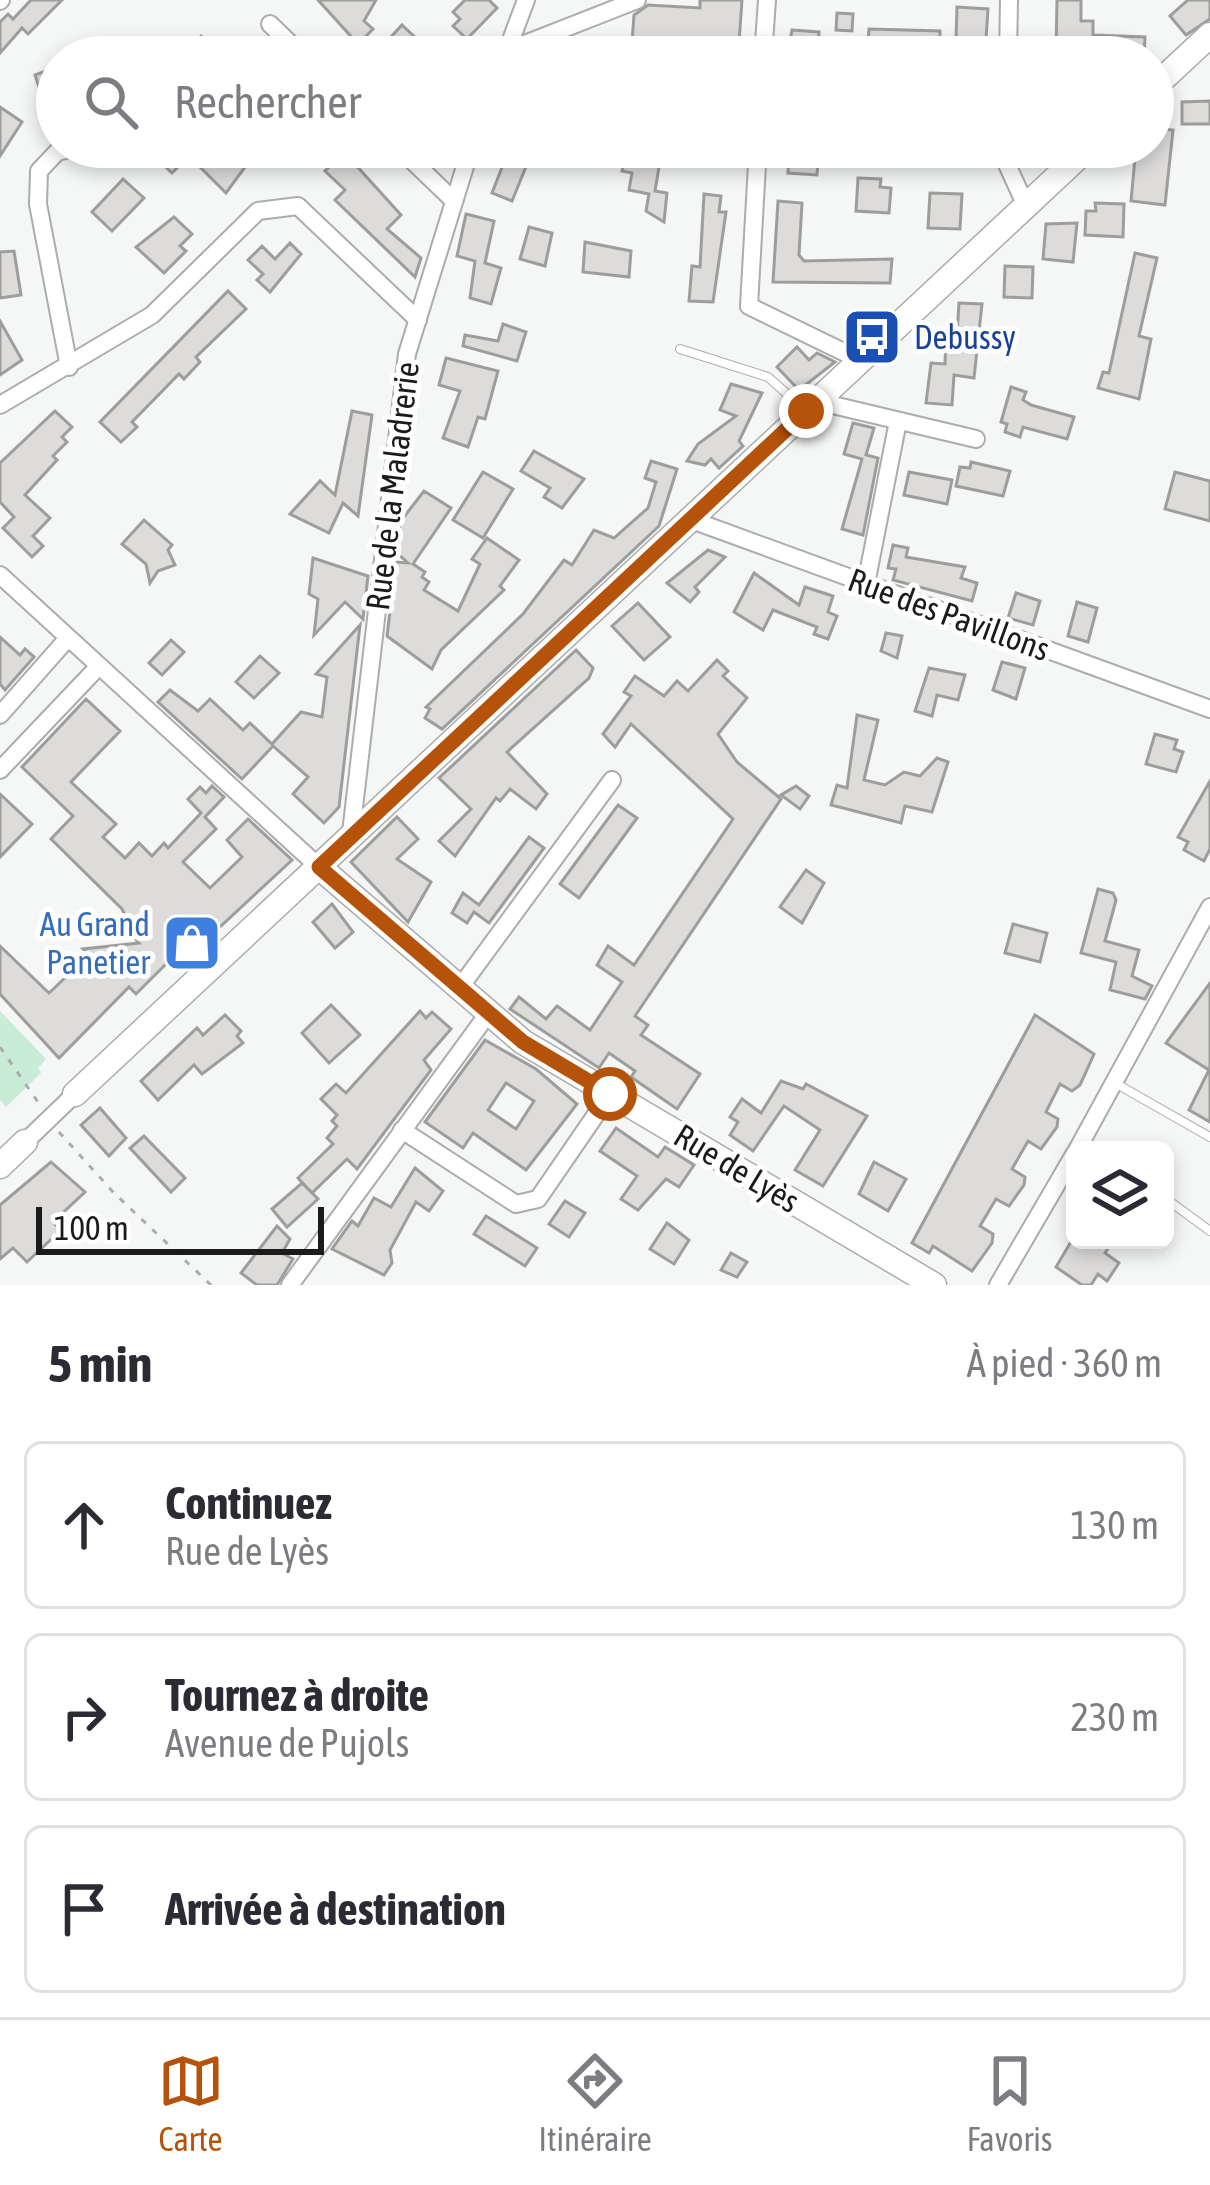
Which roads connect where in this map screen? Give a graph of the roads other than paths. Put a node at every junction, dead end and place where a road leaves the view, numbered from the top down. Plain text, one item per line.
1 (526, 0) edge
2 (637, 0) edge
3 (766, 0) edge
4 (1009, 0) edge
5 (270, 24) dead end
6 (1210, 35) edge
7 (282, 36) edge
8 (513, 36) edge
9 (550, 36) edge
10 (764, 36) edge
11 (1008, 36) edge
12 (1174, 68) edge
13 (42, 168) edge
14 (420, 168) edge
15 (463, 168) edge
16 (757, 168) edge
17 (1009, 168) edge
18 (1067, 168) edge
19 (452, 199) junction
20 (1026, 206) junction
21 (418, 320) junction
22 (680, 349) dead end
23 (860, 360) junction
24 (69, 367) junction
25 (0, 406) edge
26 (811, 406) junction
27 (898, 421) junction
28 (976, 439) dead end
29 (688, 519) junction
30 (0, 575) edge
31 (866, 584) junction
32 (68, 638) junction
33 (99, 666) junction
34 (1210, 710) edge
35 (0, 715) edge
36 (0, 770) edge
37 (612, 780) dead end
38 (351, 833) junction
39 (319, 867) junction
40 (1210, 907) edge
41 (461, 986) junction
42 (490, 1011) junction
43 (1114, 1082) junction
44 (75, 1094) joint
45 (610, 1094) junction
46 (402, 1130) junction
47 (1210, 1137) edge
48 (1086, 1141) edge
49 (25, 1142) joint
50 (0, 1166) edge
51 (1066, 1175) edge
52 (1174, 1205) edge
53 (1210, 1231) edge
54 (290, 1285) edge
55 (934, 1285) edge
56 (998, 1285) edge

1 - 8 street
2 - 9 street
3 - 10 street
4 - 11 street
5 - 7 street
6 - 12 main road
13 - 24 street
14 - 19 street
15 - 19 street, Rue de la Maladrerie
16 - 23 street
17 - 20 street
18 - 20 main road
19 - 21 street, Rue de la Maladrerie
20 - 23 main road
21 - 24 street
21 - 38 street, Rue de la Maladrerie
22 - 26 lane
23 - 26 main road
24 - 25 street
26 - 27 street
26 - 29 main road
27 - 28 street
27 - 31 street
29 - 31 street, Rue des Pavillons
29 - 38 main road
30 - 32 street
31 - 34 street, Rue des Pavillons
32 - 33 street
32 - 35 street
33 - 36 street
33 - 39 street
37 - 41 street
38 - 39 main road
39 - 41 main road, Rue de Lyès
39 - 44 main road
40 - 43 street
41 - 42 main road, Rue de Lyès
42 - 45 main road, Rue de Lyès
42 - 46 street
43 - 47 lane
43 - 48 street
44 - 49 street
45 - 46 street
45 - 55 main road, Rue de Lyès
46 - 54 street
49 - 50 main road
51 - 56 street
52 - 53 lane

